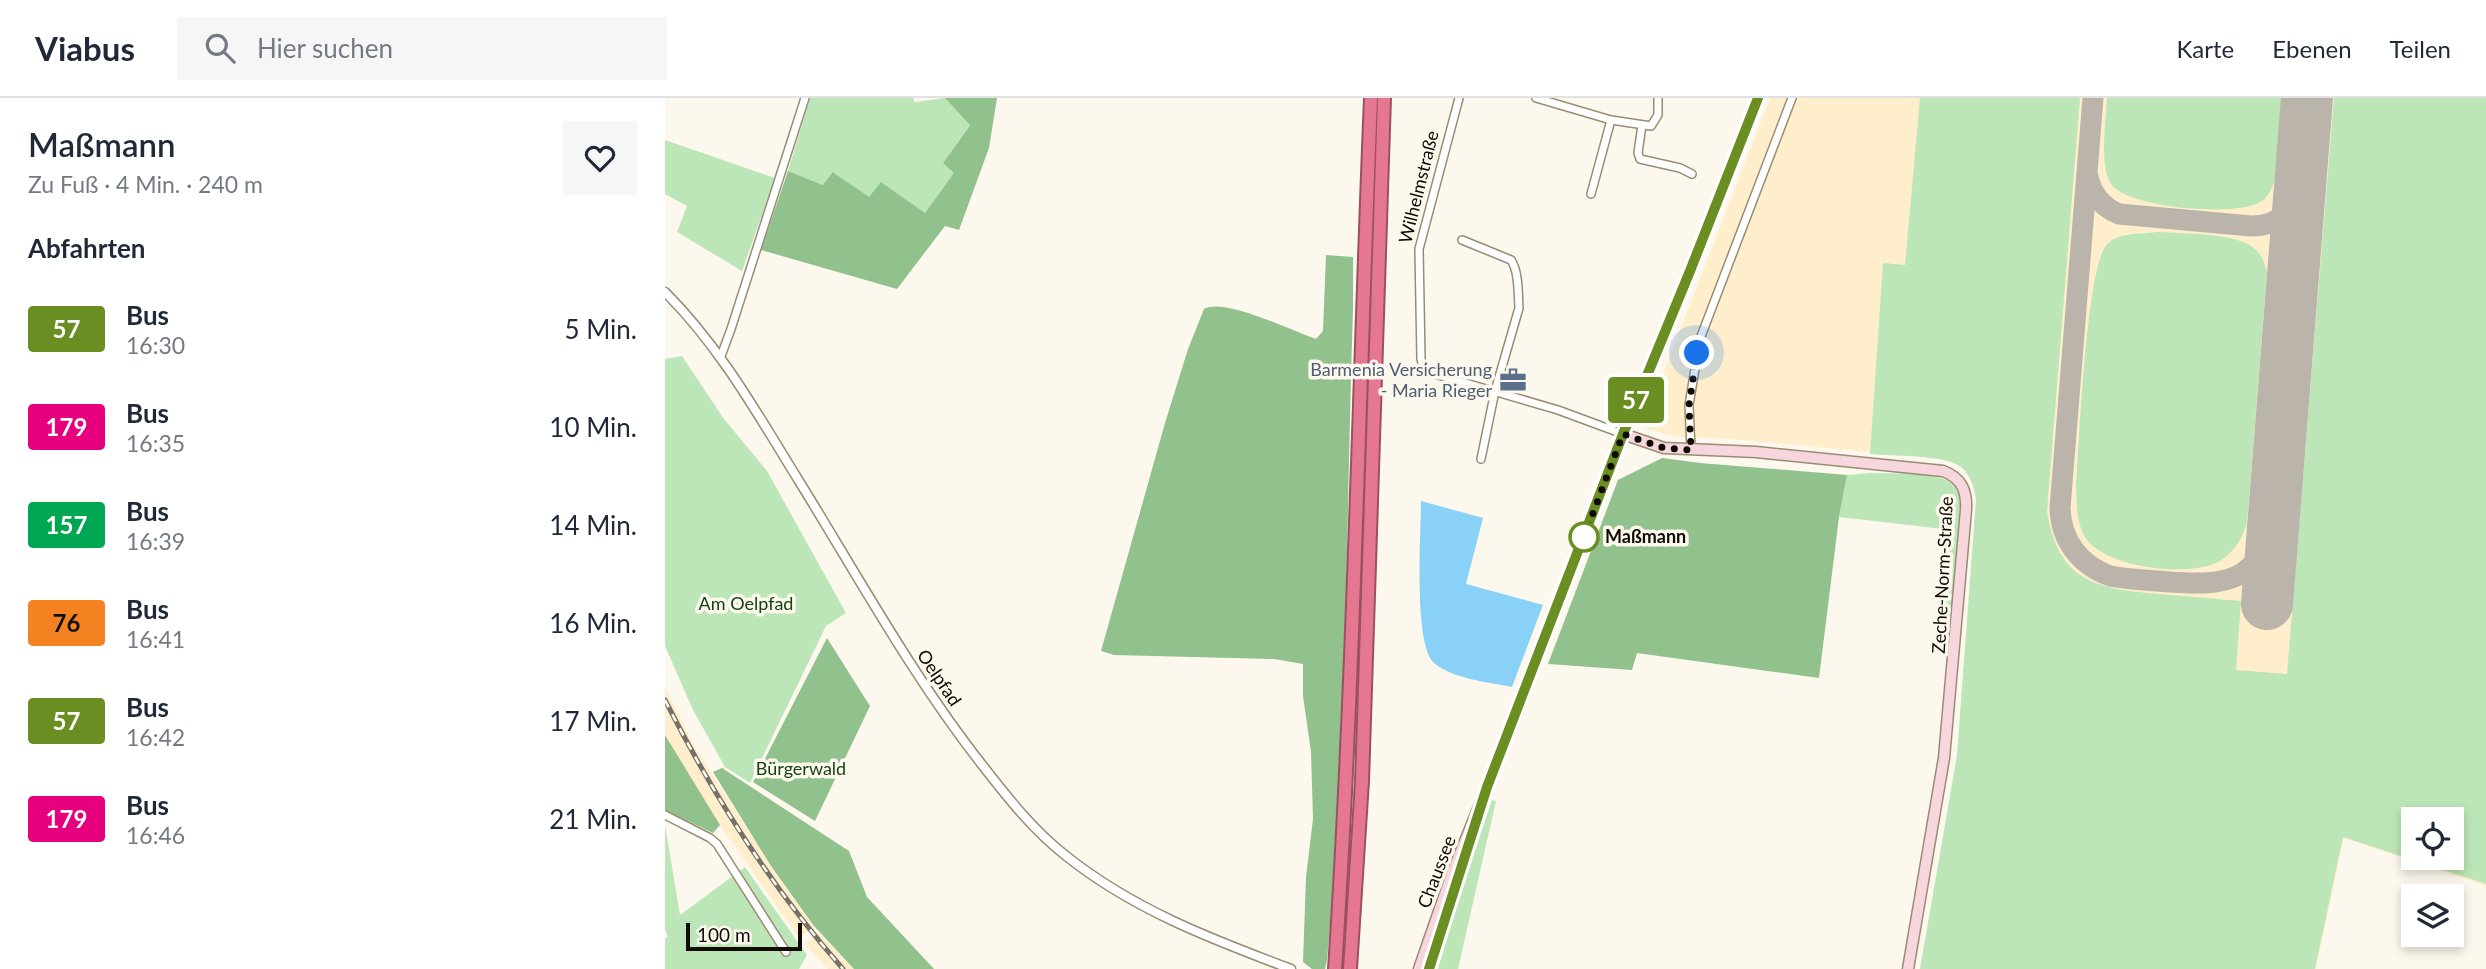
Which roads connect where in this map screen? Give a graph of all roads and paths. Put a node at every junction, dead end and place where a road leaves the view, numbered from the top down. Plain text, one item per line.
1 (805, 98) edge
2 (1371, 98) edge
3 (1384, 98) edge
4 (1459, 98) edge
5 (1537, 98) edge
6 (1658, 98) edge
7 (1758, 98) edge
8 (1792, 98) edge
9 (1611, 120) junction
10 (1642, 125) junction
11 (1692, 174) dead end
12 (1591, 194) dead end
13 (1462, 240) dead end
14 (665, 292) edge
15 (721, 356) junction
16 (1495, 391) junction
17 (1623, 434) junction
18 (1691, 450) junction
19 (1481, 459) dead end
20 (1487, 787) junction
21 (665, 815) edge
22 (786, 952) dead end
23 (1291, 969) edge
24 (1335, 969) edge
25 (1350, 969) edge
26 (1419, 969) edge
27 (1429, 969) edge
28 (1908, 969) edge

1 - 15 street
2 - 24 highway
3 - 25 highway
4 - 16 street, Wilhelmstraße
5 - 9 street
6 - 10 street
7 - 17 main road, Chaussee
8 - 18 street
9 - 10 street
9 - 12 street
10 - 11 street
13 - 16 street
14 - 15 street, Oelpfad
15 - 23 street, Oelpfad
16 - 17 street, Wilhelmstraße
16 - 19 street
17 - 18 main road, Zeche-Norm-Straße
17 - 20 main road, Chaussee
18 - 28 main road, Zeche-Norm-Straße
20 - 26 main road, Chaussee
20 - 27 main road, Chaussee
21 - 22 street

